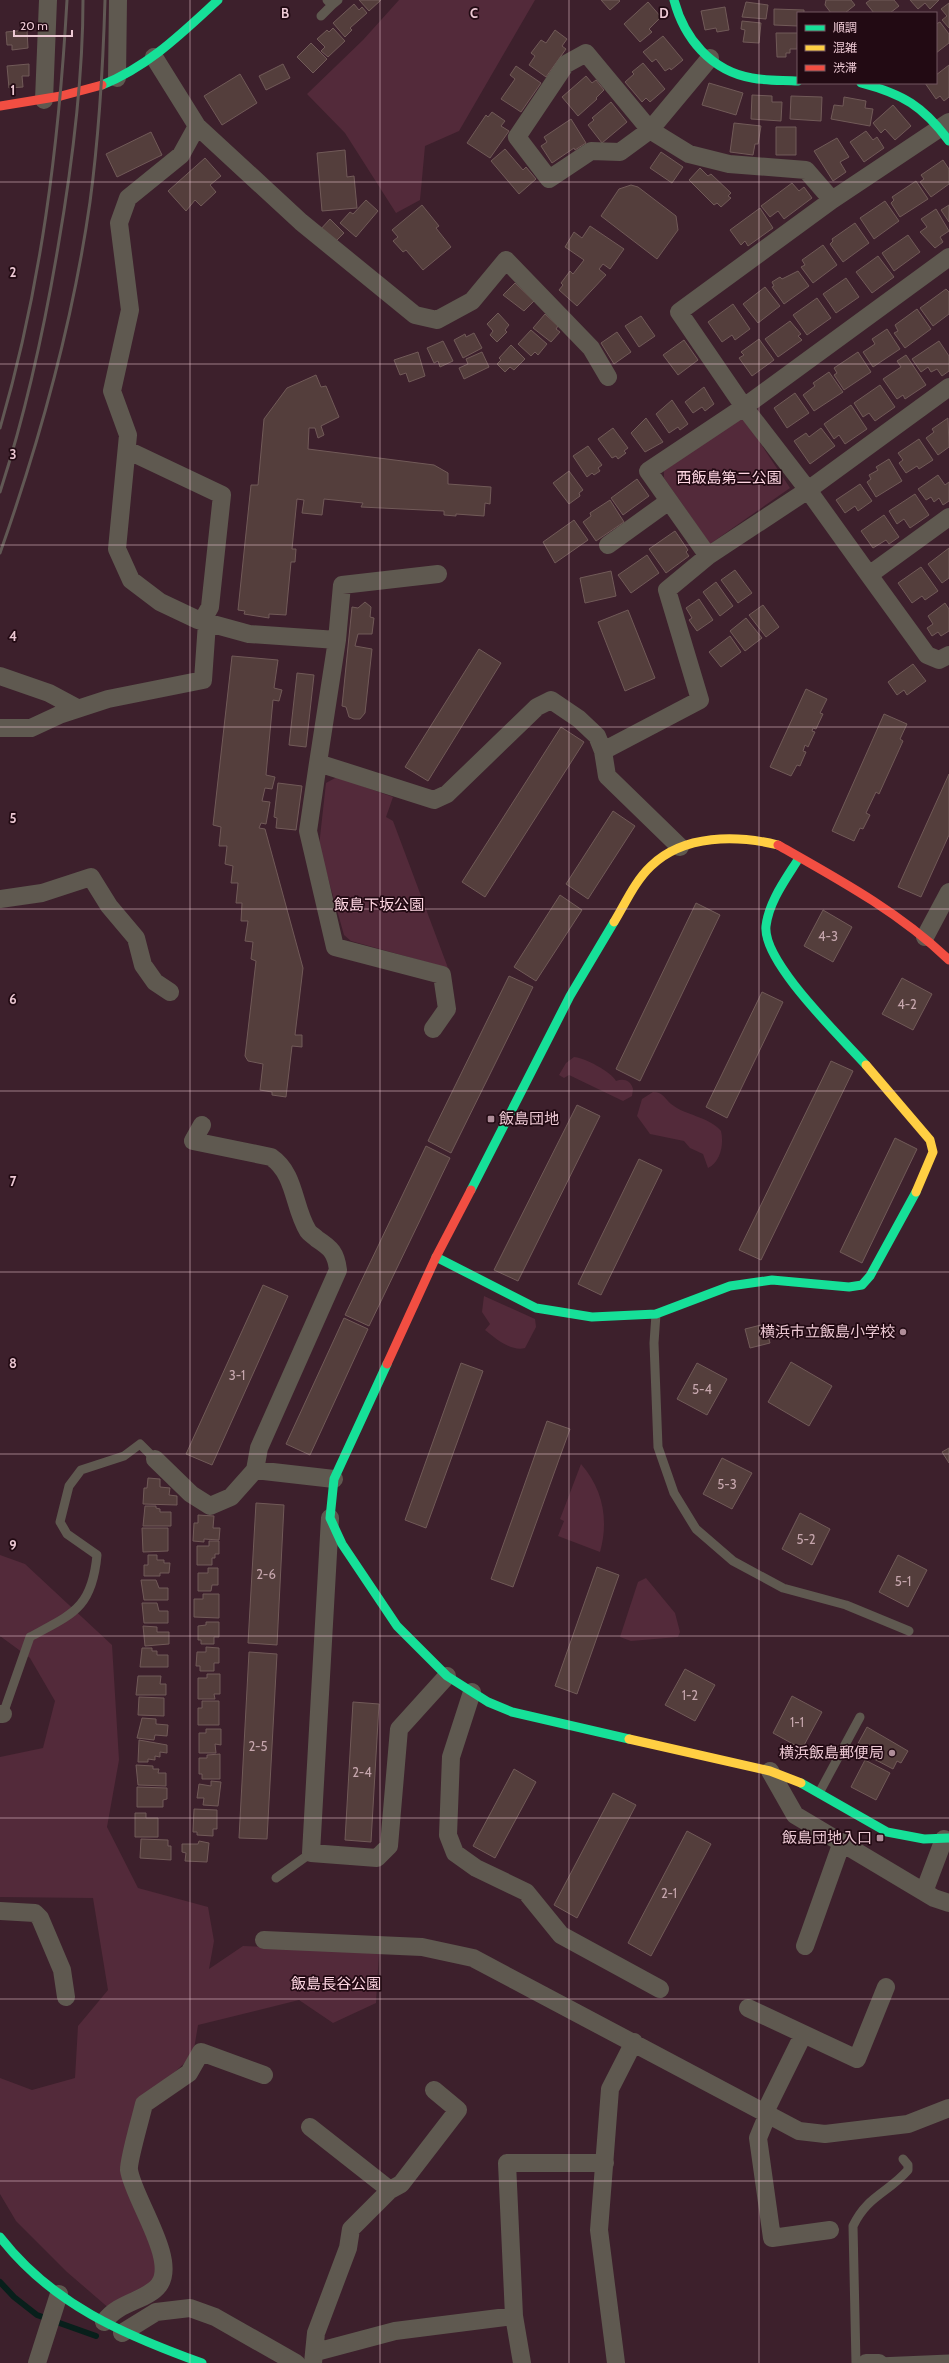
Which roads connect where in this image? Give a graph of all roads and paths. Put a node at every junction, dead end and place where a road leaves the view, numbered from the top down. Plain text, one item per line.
1 (48, 0) edge
2 (118, 0) edge
3 (218, 0) edge
4 (674, 0) edge
5 (332, 2) edge
6 (320, 16) dead end
7 (154, 58) junction
8 (710, 58) junction
9 (117, 78) junction
10 (797, 81) edge
11 (864, 84) edge
12 (44, 100) junction
13 (0, 106) edge
14 (197, 126) junction
15 (650, 130) junction
16 (946, 130) edge
17 (832, 200) junction
18 (949, 257) edge
19 (608, 377) dead end
20 (949, 387) edge
21 (744, 407) junction
22 (127, 450) junction
23 (808, 490) junction
24 (669, 501) junction
25 (949, 517) edge
26 (608, 545) dead end
27 (708, 556) junction
28 (438, 574) dead end
29 (869, 575) junction
30 (204, 622) junction
31 (336, 640) junction
32 (949, 655) edge
33 (0, 676) edge
34 (77, 708) junction
35 (0, 728) edge
36 (603, 751) junction
37 (318, 763) junction
38 (680, 847) junction
39 (800, 858) junction
40 (949, 892) edge
41 (0, 899) edge
42 (926, 937) junction
43 (949, 960) edge
44 (170, 992) dead end
45 (433, 1029) dead end
46 (202, 1125) dead end
47 (436, 1257) junction
48 (656, 1314) junction
49 (155, 1459) joint
50 (255, 1470) junction
51 (334, 1479) junction
52 (330, 1518) junction
53 (909, 1631) dead end
54 (447, 1676) junction
55 (472, 1692) junction
56 (2, 1714) edge
57 (860, 1718) dead end
58 (770, 1771) junction
59 (819, 1793) junction
60 (946, 1838) edge
61 (842, 1842) junction
62 (311, 1853) junction
63 (276, 1878) dead end
64 (924, 1892) junction
65 (949, 1903) edge
66 (0, 1911) edge
67 (264, 1940) dead end
68 (804, 1946) dead end
69 (886, 1987) dead end
70 (660, 1989) dead end
71 (66, 1997) dead end
72 (748, 2008) dead end
73 (803, 2035) junction
74 (634, 2042) junction
75 (264, 2075) dead end
76 (434, 2090) dead end
77 (949, 2108) edge
78 (765, 2115) junction
79 (310, 2127) dead end
80 (903, 2159) dead end
81 (604, 2163) junction
82 (390, 2190) junction
83 (830, 2230) dead end
84 (0, 2237) edge
85 (59, 2294) junction
86 (514, 2316) junction
87 (104, 2322) junction
88 (122, 2333) junction
89 (315, 2357) edge
90 (949, 2359) edge
91 (37, 2363) edge
92 (202, 2363) edge
93 (296, 2363) edge
94 (522, 2363) edge
95 (616, 2363) edge
96 (856, 2363) edge
97 (874, 2363) edge

1 - 12 street
2 - 9 street
3 - 7 street
4 - 8 street
5 - 6 lane
7 - 9 street
7 - 14 street
8 - 10 street
8 - 15 street
9 - 12 street
11 - 16 street
12 - 13 street
14 - 19 street
14 - 22 street
15 - 15 street
15 - 17 street
16 - 17 street
17 - 21 street
18 - 21 street
20 - 23 street
21 - 23 street
21 - 24 street
22 - 30 street
22 - 30 street
23 - 27 street
23 - 29 street
24 - 26 street
24 - 27 street
25 - 29 street
27 - 36 street
28 - 31 street
29 - 32 street
30 - 31 street
30 - 34 street
31 - 37 street
33 - 34 street
34 - 35 street
36 - 37 street
36 - 38 street
37 - 45 street
38 - 39 street
38 - 47 street
39 - 42 street
39 - 48 street
40 - 42 street
41 - 44 street
42 - 43 street
46 - 50 street
47 - 48 street
47 - 51 street
48 - 53 lane
49 - 50 street
49 - 56 lane
50 - 51 street
51 - 52 street
52 - 54 street
52 - 62 street
54 - 55 street
54 - 62 street
55 - 58 street
55 - 70 street
57 - 59 lane
58 - 59 street
58 - 61 street
59 - 60 street
60 - 64 street
61 - 64 street
61 - 68 street
62 - 63 lane
64 - 65 street
66 - 71 street
67 - 74 street
69 - 73 street
72 - 73 street
73 - 78 street
74 - 78 street
74 - 81 street
75 - 87 street
76 - 82 street
77 - 78 street
78 - 83 street
79 - 82 street
80 - 96 lane
81 - 86 street
81 - 95 street
82 - 89 street
84 - 85 street
85 - 87 street
85 - 91 street
86 - 89 street
86 - 94 street
87 - 88 street
88 - 92 street
88 - 93 street
90 - 97 lane

